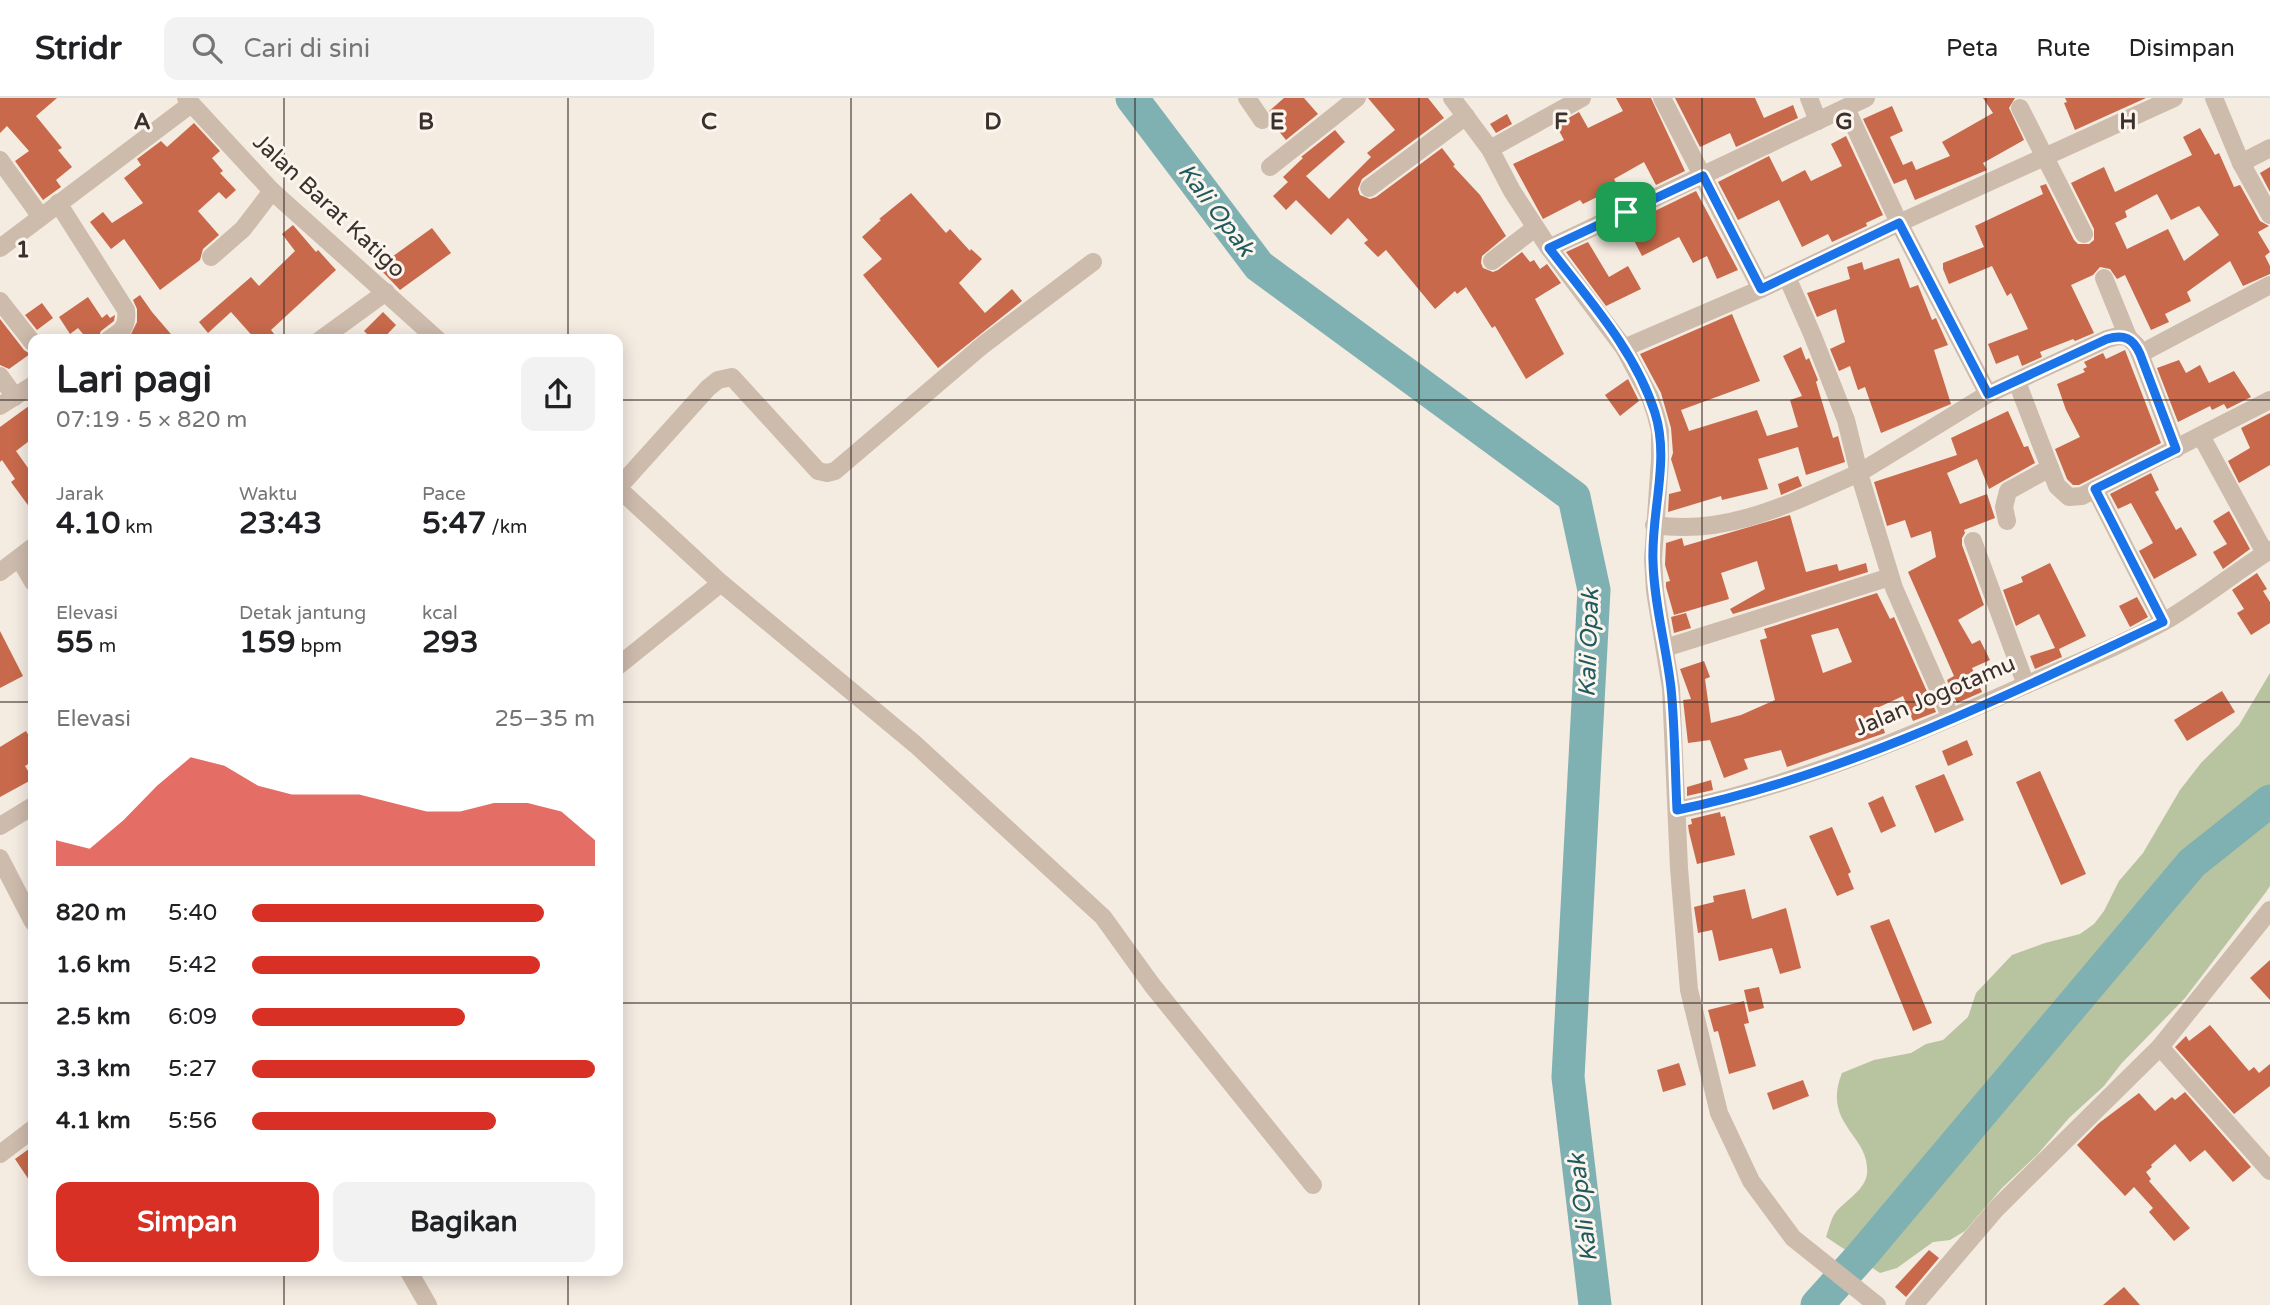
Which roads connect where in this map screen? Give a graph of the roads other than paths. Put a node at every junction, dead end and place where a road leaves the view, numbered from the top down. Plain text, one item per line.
1 (1247, 98) edge
2 (1356, 98) edge
3 (1452, 98) edge
4 (1582, 98) edge
5 (1662, 98) edge
6 (1809, 98) edge
7 (1867, 98) edge
8 (2174, 98) edge
9 (2214, 98) edge
10 (188, 101) edge
11 (1846, 108) junction
12 (2020, 108) dead end
13 (1466, 116) junction
14 (1262, 120) dead end
15 (1818, 121) junction
16 (2270, 148) edge
17 (1490, 149) junction
18 (2045, 158) junction
19 (0, 160) edge
20 (2241, 163) junction
21 (1270, 167) dead end
22 (1703, 176) junction
23 (1369, 188) dead end
24 (272, 191) junction
25 (58, 203) junction
26 (2270, 215) edge
27 (41, 217) junction
28 (1899, 223) junction
29 (1535, 228) junction
30 (2084, 234) dead end
31 (0, 248) edge
32 (1549, 248) junction
33 (211, 257) dead end
34 (1492, 261) dead end
35 (1093, 262) dead end
36 (1787, 277) junction
37 (2104, 278) dead end
38 (2270, 285) edge
39 (1761, 289) junction
40 (386, 292) junction
41 (0, 301) edge
42 (117, 334) edge
43 (328, 334) edge
44 (432, 334) edge
45 (28, 337) edge
46 (2128, 337) junction
47 (1625, 348) junction
48 (2140, 354) junction
49 (0, 376) edge
50 (2017, 382) junction
51 (28, 388) edge
52 (1988, 394) junction
53 (2270, 400) edge
54 (7, 401) edge
55 (2201, 436) junction
56 (2176, 449) junction
57 (2050, 468) junction
58 (1859, 472) junction
59 (623, 482) edge
60 (2095, 489) junction
61 (623, 493) edge
62 (2007, 521) dead end
63 (1654, 525) junction
64 (1973, 541) dead end
65 (2267, 551) edge
66 (12, 559) edge
67 (28, 577) edge
68 (1890, 577) junction
69 (721, 583) junction
70 (2163, 622) junction
71 (1665, 648) junction
72 (623, 662) edge
73 (2026, 685) junction
74 (1951, 718) junction
75 (28, 809) edge
76 (1677, 810) junction
77 (0, 826) edge
78 (0, 858) edge
79 (2270, 910) edge
80 (28, 912) edge
81 (2160, 1047) junction
82 (28, 1133) edge
83 (0, 1154) edge
84 (2270, 1171) edge
85 (1313, 1185) dead end
86 (411, 1276) edge
87 (428, 1305) edge
88 (1877, 1305) edge
89 (1914, 1305) edge

1 - 14 street
2 - 21 street
3 - 13 street
4 - 17 street
5 - 22 street
6 - 15 street
7 - 11 street
8 - 18 street
9 - 20 street
10 - 24 street, Jalan Barat Katigo
10 - 25 street
11 - 15 street
11 - 28 street
12 - 18 street
13 - 17 street
13 - 23 street
15 - 22 street
16 - 20 street
17 - 29 street
18 - 28 street
18 - 30 street
19 - 27 street
20 - 26 street
22 - 32 street
22 - 39 street
24 - 33 street
24 - 40 street, Jalan Barat Katigo
25 - 27 street
25 - 42 street
27 - 31 street
28 - 36 street
28 - 52 street
29 - 32 street
29 - 34 street
32 - 47 street
35 - 59 street
36 - 39 street
36 - 58 street
37 - 46 street
38 - 48 street
39 - 47 street
40 - 43 street
40 - 44 street, Jalan Barat Katigo
41 - 45 street
46 - 48 street
46 - 50 street
47 - 63 street
48 - 56 street
49 - 54 street
50 - 52 street
50 - 57 street
51 - 54 street
52 - 58 street
53 - 55 street
55 - 56 street
55 - 65 street
56 - 60 street
57 - 60 street
57 - 62 street
58 - 63 street
58 - 68 street
60 - 70 street
61 - 69 street
63 - 71 street
64 - 73 street
65 - 70 street, Jalan Jogotamu
66 - 67 street
68 - 71 street
68 - 74 street
69 - 72 street
69 - 85 street
70 - 73 street, Jalan Jogotamu
71 - 76 street
73 - 74 street, Jalan Jogotamu
74 - 76 street, Jalan Jogotamu
75 - 77 street
76 - 88 street
78 - 80 street
79 - 81 street
81 - 84 street
81 - 89 street
82 - 83 street
86 - 87 street

